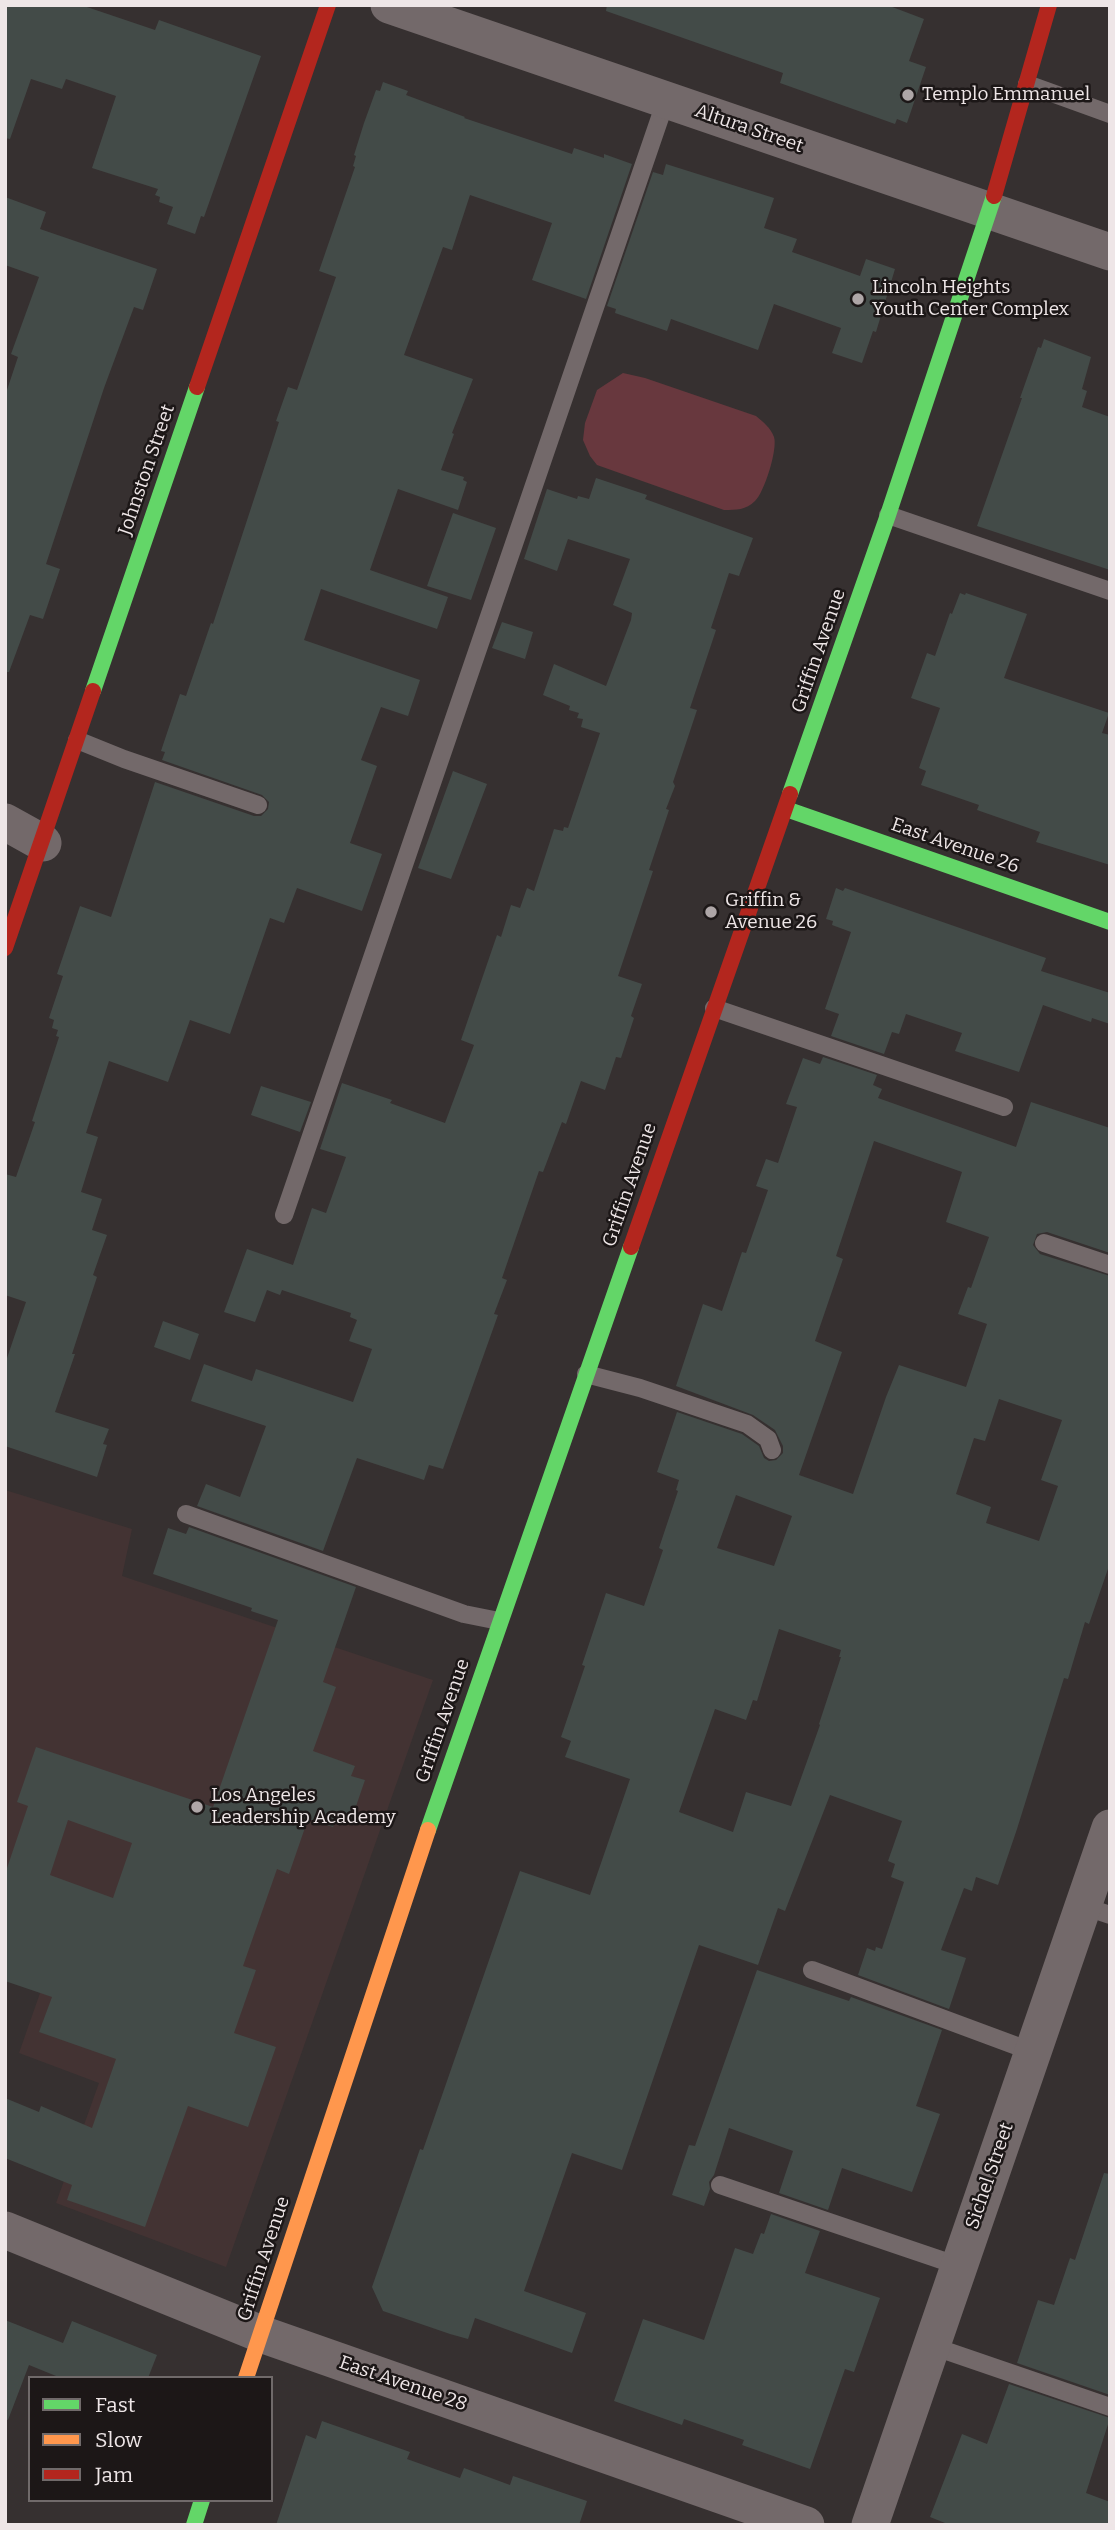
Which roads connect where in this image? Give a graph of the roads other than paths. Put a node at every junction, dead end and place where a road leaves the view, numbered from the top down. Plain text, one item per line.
1 (328, 5) edge
2 (389, 5) edge
3 (1049, 5) edge
4 (1027, 84) junction
5 (666, 100) junction
6 (1110, 114) edge
7 (990, 211) junction
8 (1110, 252) edge
9 (888, 515) junction
10 (1110, 591) edge
11 (77, 740) junction
12 (258, 805) dead end
13 (786, 809) junction
14 (5, 822) edge
15 (43, 843) junction
16 (1110, 922) edge
17 (5, 948) edge
18 (714, 1008) junction
19 (1004, 1107) dead end
20 (284, 1215) dead end
21 (1044, 1243) dead end
22 (1110, 1265) edge
23 (586, 1374) junction
24 (772, 1450) dead end
25 (186, 1514) dead end
26 (499, 1621) junction
27 (1110, 1828) edge
28 (1096, 1910) edge
29 (812, 1970) dead end
30 (1033, 2052) junction
31 (720, 2185) dead end
32 (5, 2230) edge
33 (959, 2266) junction
34 (261, 2334) junction
35 (932, 2346) junction
36 (247, 2376) edge
37 (1110, 2407) edge
38 (201, 2502) edge
39 (194, 2525) edge
40 (806, 2525) edge
41 (870, 2525) edge

1 - 11 street, Johnston Street
2 - 5 street, Altura Street
3 - 4 street, Griffin Avenue
4 - 6 lane
4 - 7 street, Griffin Avenue
5 - 7 street, Altura Street
5 - 20 lane
7 - 8 street, Altura Street
7 - 9 street, Griffin Avenue
9 - 10 lane
9 - 13 street, Griffin Avenue
11 - 12 lane
11 - 15 street, Johnston Street
13 - 16 street, East Avenue 26
13 - 18 street, Griffin Avenue
14 - 15 street
15 - 17 street, Johnston Street
18 - 19 lane
18 - 23 street, Griffin Avenue
21 - 22 lane
23 - 24 lane
23 - 26 street, Griffin Avenue
25 - 26 lane
26 - 34 street, Griffin Avenue
27 - 28 street, Sichel Street
28 - 30 street, Sichel Street
29 - 30 lane
30 - 33 street, Sichel Street
31 - 33 lane
32 - 34 street, East Avenue 28
33 - 35 street, Sichel Street
34 - 36 street, Griffin Avenue
34 - 40 street, East Avenue 28
35 - 37 lane
35 - 41 street, Sichel Street
38 - 39 street

